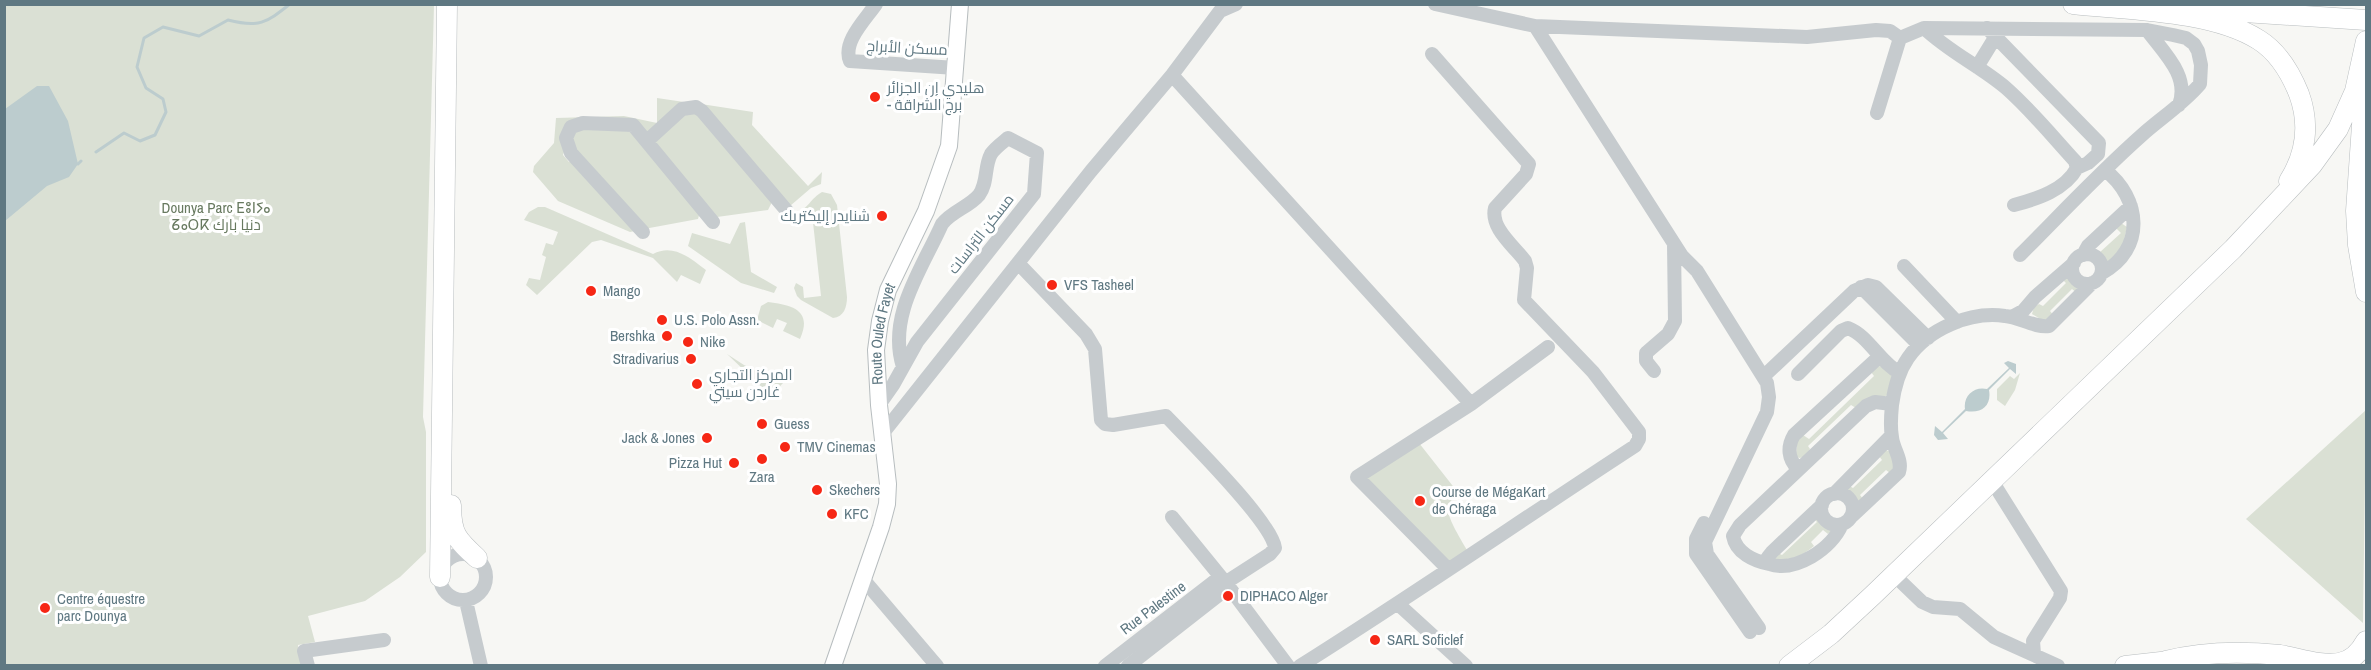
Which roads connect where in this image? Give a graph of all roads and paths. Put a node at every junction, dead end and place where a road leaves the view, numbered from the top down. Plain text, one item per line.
1 (447, 4) edge
2 (460, 4) edge
3 (876, 4) edge
4 (960, 4) edge
5 (1236, 4) edge
6 (1435, 4) edge
7 (2073, 4) edge
8 (2139, 4) edge
9 (2364, 20) edge
10 (1535, 26) junction
11 (1924, 28) junction
12 (2147, 30) junction
13 (1991, 32) junction
14 (1900, 38) junction
15 (2366, 41) edge
16 (1432, 54) dead end
17 (453, 58) junction
18 (1977, 67) junction
19 (956, 68) junction
20 (1172, 75) junction
21 (2179, 105) junction
22 (1877, 113) dead end
23 (647, 141) junction
24 (2077, 168) junction
25 (2105, 170) junction
26 (2014, 205) dead end
27 (2131, 206) junction
28 (2271, 209) junction
29 (787, 211) dead end
30 (714, 222) dead end
31 (643, 232) dead end
32 (1674, 243) junction
33 (2020, 255) dead end
34 (1682, 256) junction
35 (2078, 259) junction
36 (1018, 263) junction
37 (1904, 266) dead end
38 (2097, 278) junction
39 (2367, 292) edge
40 (2012, 317) junction
41 (1957, 322) junction
42 (1924, 342) junction
43 (1548, 347) dead end
44 (1880, 356) junction
45 (903, 367) junction
46 (1654, 371) dead end
47 (1900, 373) junction
48 (1798, 375) dead end
49 (1764, 376) junction
50 (1471, 404) junction
51 (1892, 404) junction
52 (879, 405) junction
53 (883, 434) junction
54 (1891, 436) junction
55 (1798, 469) junction
56 (1992, 481) junction
57 (1834, 494) junction
58 (1822, 506) junction
59 (1172, 517) dead end
60 (1846, 521) junction
61 (477, 558) junction
62 (1769, 564) junction
63 (1448, 569) junction
64 (1894, 575) junction
65 (440, 577) junction
66 (863, 579) junction
67 (1225, 582) junction
68 (466, 601) junction
69 (1398, 604) junction
70 (384, 640) dead end
71 (2367, 641) edge
72 (2034, 654) junction
73 (2166, 661) junction
74 (1125, 662) edge
75 (308, 666) edge
76 (482, 666) edge
77 (833, 666) edge
78 (937, 666) edge
79 (1105, 666) edge
80 (1288, 666) edge
81 (1300, 666) edge
82 (1466, 666) edge
83 (1789, 666) edge
84 (2058, 666) edge
85 (2125, 666) edge
86 (2298, 666) edge

1 - 17 highway
2 - 17 highway
3 - 19 street, مسكن الأبراج
4 - 19 main road, Route Ouled Fayet
5 - 20 street
6 - 10 street
7 - 28 highway
8 - 9 highway
10 - 14 street
10 - 32 street
11 - 13 street
11 - 14 street
11 - 18 street
12 - 13 street
12 - 21 street
12 - 21 street
13 - 18 street
13 - 24 street
14 - 22 street
15 - 28 highway
15 - 39 highway
16 - 63 street
17 - 61 highway
17 - 65 highway
18 - 24 street
19 - 52 main road, Route Ouled Fayet
20 - 36 street
20 - 50 street
21 - 25 street
23 - 29 street
23 - 30 street
23 - 31 street
24 - 26 street
25 - 27 street
25 - 33 street
27 - 35 street
27 - 38 street
28 - 56 highway
32 - 34 street
32 - 46 street
34 - 49 street
34 - 49 street
35 - 38 street
35 - 38 street
35 - 40 street
36 - 53 street
36 - 67 street, Rue Palestine
37 - 41 street
38 - 40 street
40 - 41 street
41 - 42 street
42 - 47 street
42 - 49 street
43 - 50 street
44 - 47 street
44 - 48 street
44 - 55 street
45 - 45 street, مسكن التراسات
45 - 52 street, مسكن التراسات
47 - 51 street
50 - 63 street
51 - 54 street
51 - 55 street
52 - 53 main road, Route Ouled Fayet
53 - 66 main road, Route Ouled Fayet
54 - 57 street
54 - 60 street
55 - 62 street
56 - 64 highway
56 - 72 street
57 - 58 street
57 - 60 street
58 - 60 street
58 - 62 street
59 - 67 street
60 - 62 street
61 - 65 street
61 - 68 street
63 - 69 street
64 - 72 street
64 - 83 highway
65 - 68 street
66 - 77 main road, Route Ouled Fayet
66 - 78 street
67 - 74 street, Rue Palestine
67 - 80 street
68 - 76 street
69 - 81 street
69 - 82 street
70 - 75 street
71 - 73 highway
72 - 84 street
73 - 85 highway
73 - 86 highway
74 - 79 street, Rue Palestine

